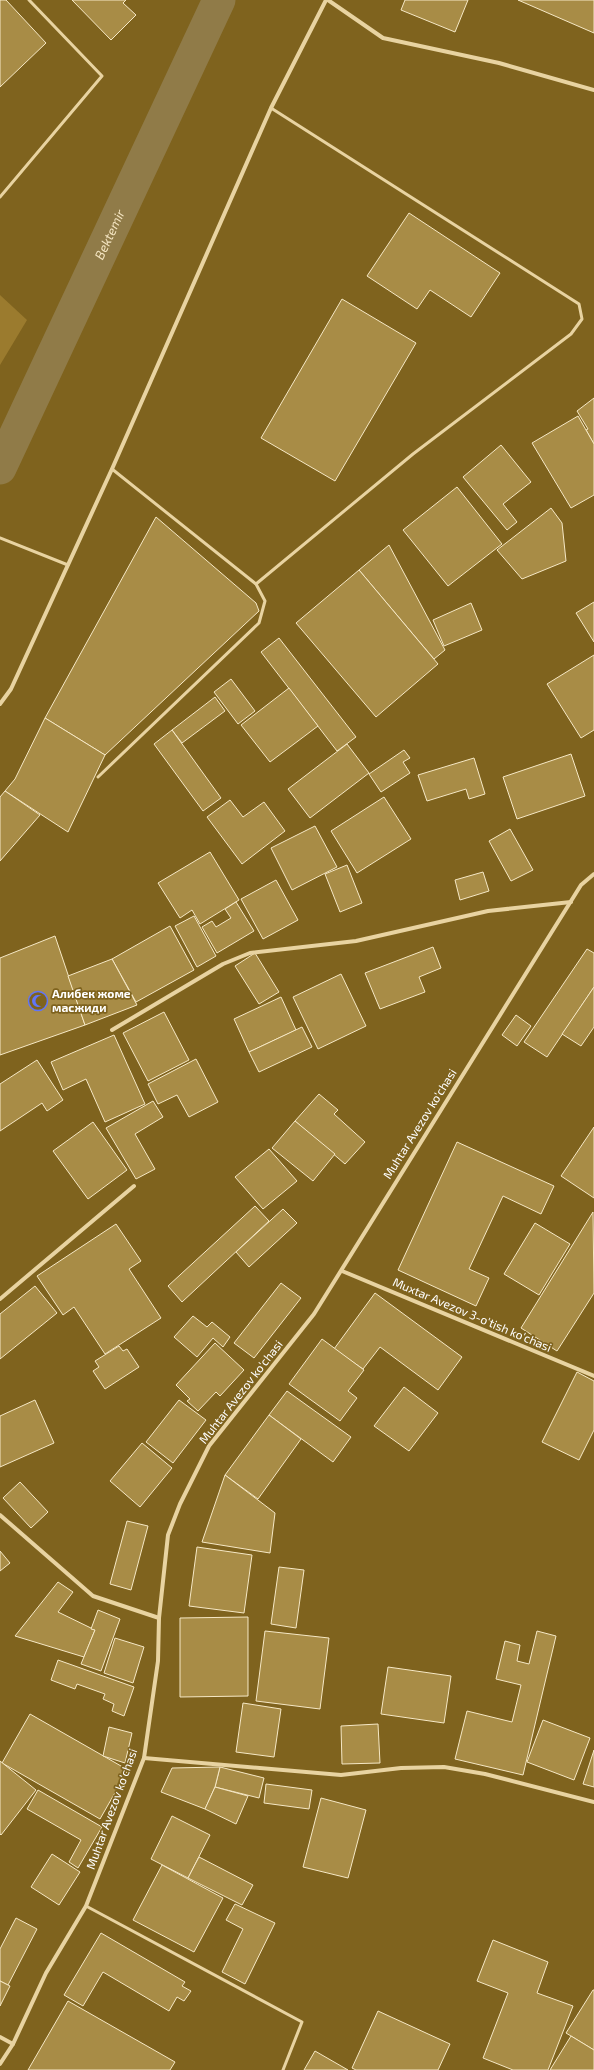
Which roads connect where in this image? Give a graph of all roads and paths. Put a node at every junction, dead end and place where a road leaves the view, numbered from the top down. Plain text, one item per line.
1 (29, 0) edge
2 (327, 0) edge
3 (594, 90) edge
4 (271, 108) junction
5 (0, 197) edge
6 (112, 469) junction
7 (0, 538) edge
8 (68, 565) junction
9 (256, 584) junction
10 (0, 704) edge
11 (98, 777) dead end
12 (594, 874) edge
13 (571, 902) junction
14 (112, 1030) dead end
15 (134, 1186) dead end
16 (342, 1270) junction
17 (0, 1299) edge
18 (594, 1376) edge
19 (0, 1515) edge
20 (160, 1618) junction
21 (144, 1758) junction
22 (594, 1802) edge
23 (86, 1906) junction
24 (0, 2037) edge
25 (13, 2044) junction
26 (0, 2064) edge
27 (283, 2070) edge

1 - 5 lane
2 - 3 street
2 - 4 street
4 - 6 street
4 - 9 lane
6 - 8 street
6 - 9 lane
7 - 8 lane
8 - 10 street
9 - 11 lane
12 - 13 street, Muhtar Avezov ko'chasi
13 - 14 street
13 - 16 street, Muhtar Avezov ko'chasi
15 - 17 street
16 - 18 street, Muxtar Avezov 3-o'tish ko'chasi
16 - 20 street, Muhtar Avezov ko'chasi
19 - 20 street
20 - 21 street, Muhtar Avezov ko'chasi
21 - 22 street
21 - 23 street, Muhtar Avezov ko'chasi
23 - 25 street, Muhtar Avezov ko'chasi
23 - 27 lane
24 - 25 street
25 - 26 street, Muhtar Avezov ko'chasi

